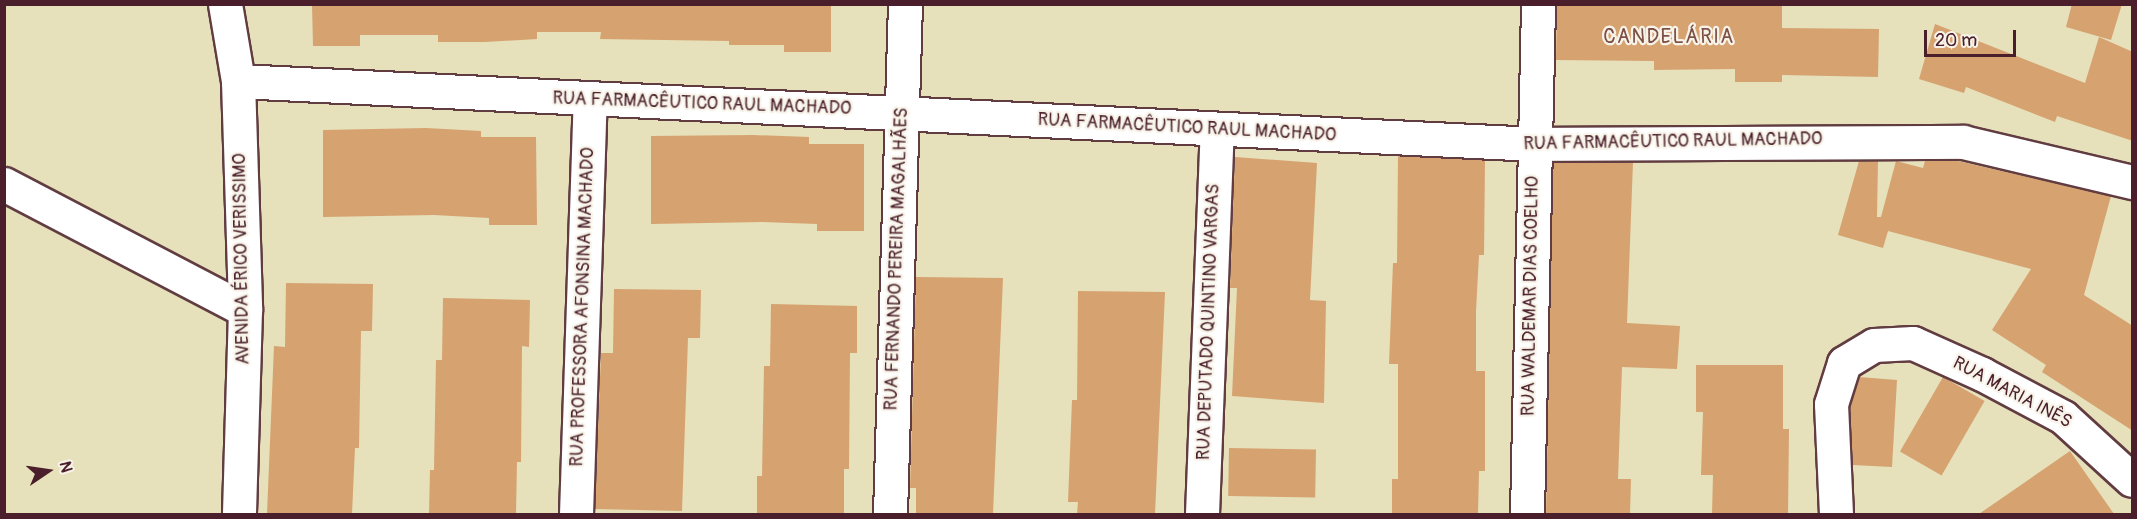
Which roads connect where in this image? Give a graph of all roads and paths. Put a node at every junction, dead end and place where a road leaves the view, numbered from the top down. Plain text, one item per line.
1 (225, 4) edge
2 (904, 4) edge
3 (1538, 4) edge
4 (238, 81) junction
5 (590, 100) junction
6 (901, 112) junction
7 (1216, 130) junction
8 (1535, 144) junction
9 (2133, 182) edge
10 (4, 184) edge
11 (245, 310) junction
12 (2133, 480) edge
13 (239, 514) edge
14 (576, 514) edge
15 (890, 514) edge
16 (1202, 514) edge
17 (1527, 514) edge
18 (1836, 514) edge

1 - 4 street, AVENIDA ÉRICO VERISSIMO
2 - 6 street, RUA FERNANDO PEREIRA MAGALHÃES
3 - 8 street, RUA WALDEMAR DIAS COELHO
4 - 5 street, RUA FARMACÊUTICO RAUL MACHADO
4 - 11 street, AVENIDA ÉRICO VERISSIMO
5 - 6 street, RUA FARMACÊUTICO RAUL MACHADO
5 - 14 street, RUA PROFESSORA AFONSINA MACHADO
6 - 7 street, RUA FARMACÊUTICO RAUL MACHADO
6 - 15 street, RUA FERNANDO PEREIRA MAGALHÃES
7 - 8 street, RUA FARMACÊUTICO RAUL MACHADO
7 - 16 street, RUA DEPUTADO QUINTINO VARGAS
8 - 9 street, RUA FARMACÊUTICO RAUL MACHADO
8 - 17 street, RUA WALDEMAR DIAS COELHO
10 - 11 street
11 - 13 street, AVENIDA ÉRICO VERISSIMO
12 - 18 street, RUA MARIA INÊS

